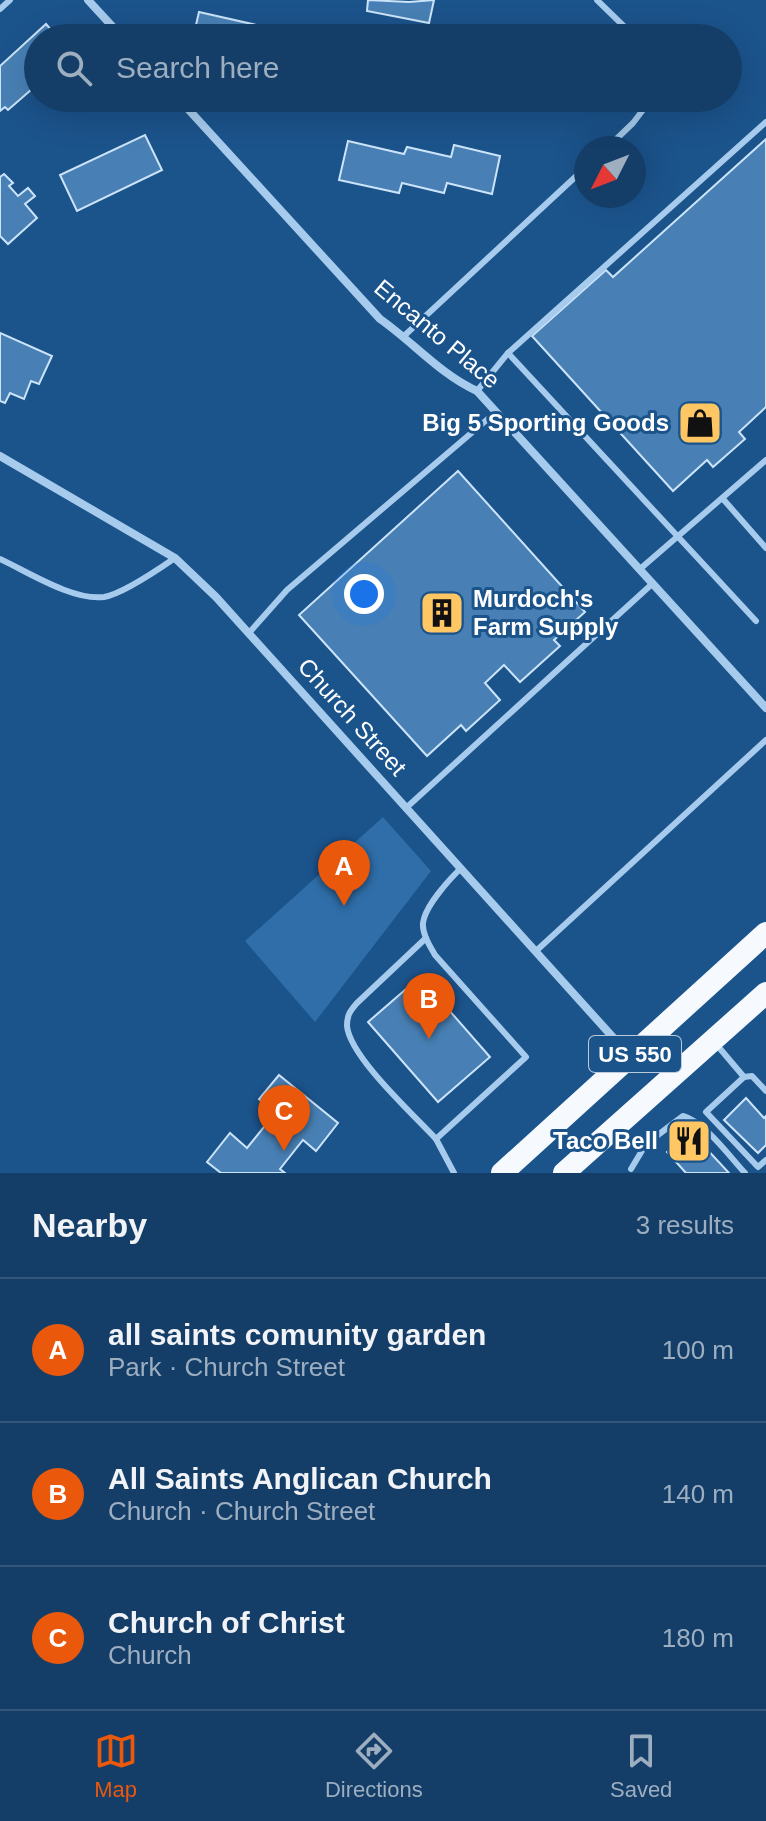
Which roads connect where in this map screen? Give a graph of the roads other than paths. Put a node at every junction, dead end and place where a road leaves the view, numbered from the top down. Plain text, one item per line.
1 (10, 0) edge
2 (88, 0) edge
3 (597, 0) edge
4 (0, 9) edge
5 (110, 24) edge
6 (622, 24) edge
7 (191, 112) edge
8 (641, 112) edge
9 (766, 122) edge
10 (619, 136) edge
11 (574, 178) edge
12 (404, 336) junction
13 (508, 353) junction
14 (477, 391) junction
15 (496, 412) junction
16 (0, 456) edge
17 (766, 460) edge
18 (723, 499) junction
19 (680, 537) junction
20 (766, 548) edge
21 (175, 558) junction
22 (0, 559) edge
23 (640, 569) junction
24 (652, 584) junction
25 (756, 621) dead end
26 (249, 633) junction
27 (766, 708) edge
28 (766, 740) edge
29 (406, 808) junction
30 (461, 868) junction
31 (766, 933) edge
32 (426, 938) junction
33 (536, 951) junction
34 (766, 993) edge
35 (712, 1040) junction
36 (631, 1057) junction
37 (744, 1077) junction
38 (766, 1091) edge
39 (436, 1139) junction
40 (766, 1160) edge
41 (631, 1169) dead end
42 (454, 1173) edge
43 (502, 1173) edge
44 (564, 1173) edge
45 (745, 1173) edge

1 - 4 lane
2 - 5 street
3 - 6 lane
7 - 12 street, Encanto Place
8 - 10 lane
9 - 13 lane
11 - 12 lane
12 - 14 street, Encanto Place
13 - 14 lane
13 - 19 lane
14 - 15 street, Encanto Place
15 - 23 street, Encanto Place
15 - 26 lane
16 - 21 street, Church Street
17 - 18 lane
18 - 19 lane
18 - 20 lane
19 - 23 lane
19 - 25 lane
21 - 22 lane
21 - 26 street, Church Street
23 - 24 street, Encanto Place
24 - 27 street, Encanto Place
24 - 29 lane
26 - 29 street, Church Street
28 - 33 lane
29 - 30 street, Church Street
30 - 32 lane
30 - 33 street, Church Street
31 - 36 highway, US 550
32 - 39 lane
32 - 39 lane
33 - 36 street, Church Street
34 - 35 highway, US 550
35 - 37 lane
35 - 44 highway, US 550
36 - 43 highway, US 550
37 - 38 lane
37 - 40 lane
39 - 42 lane
41 - 45 lane

